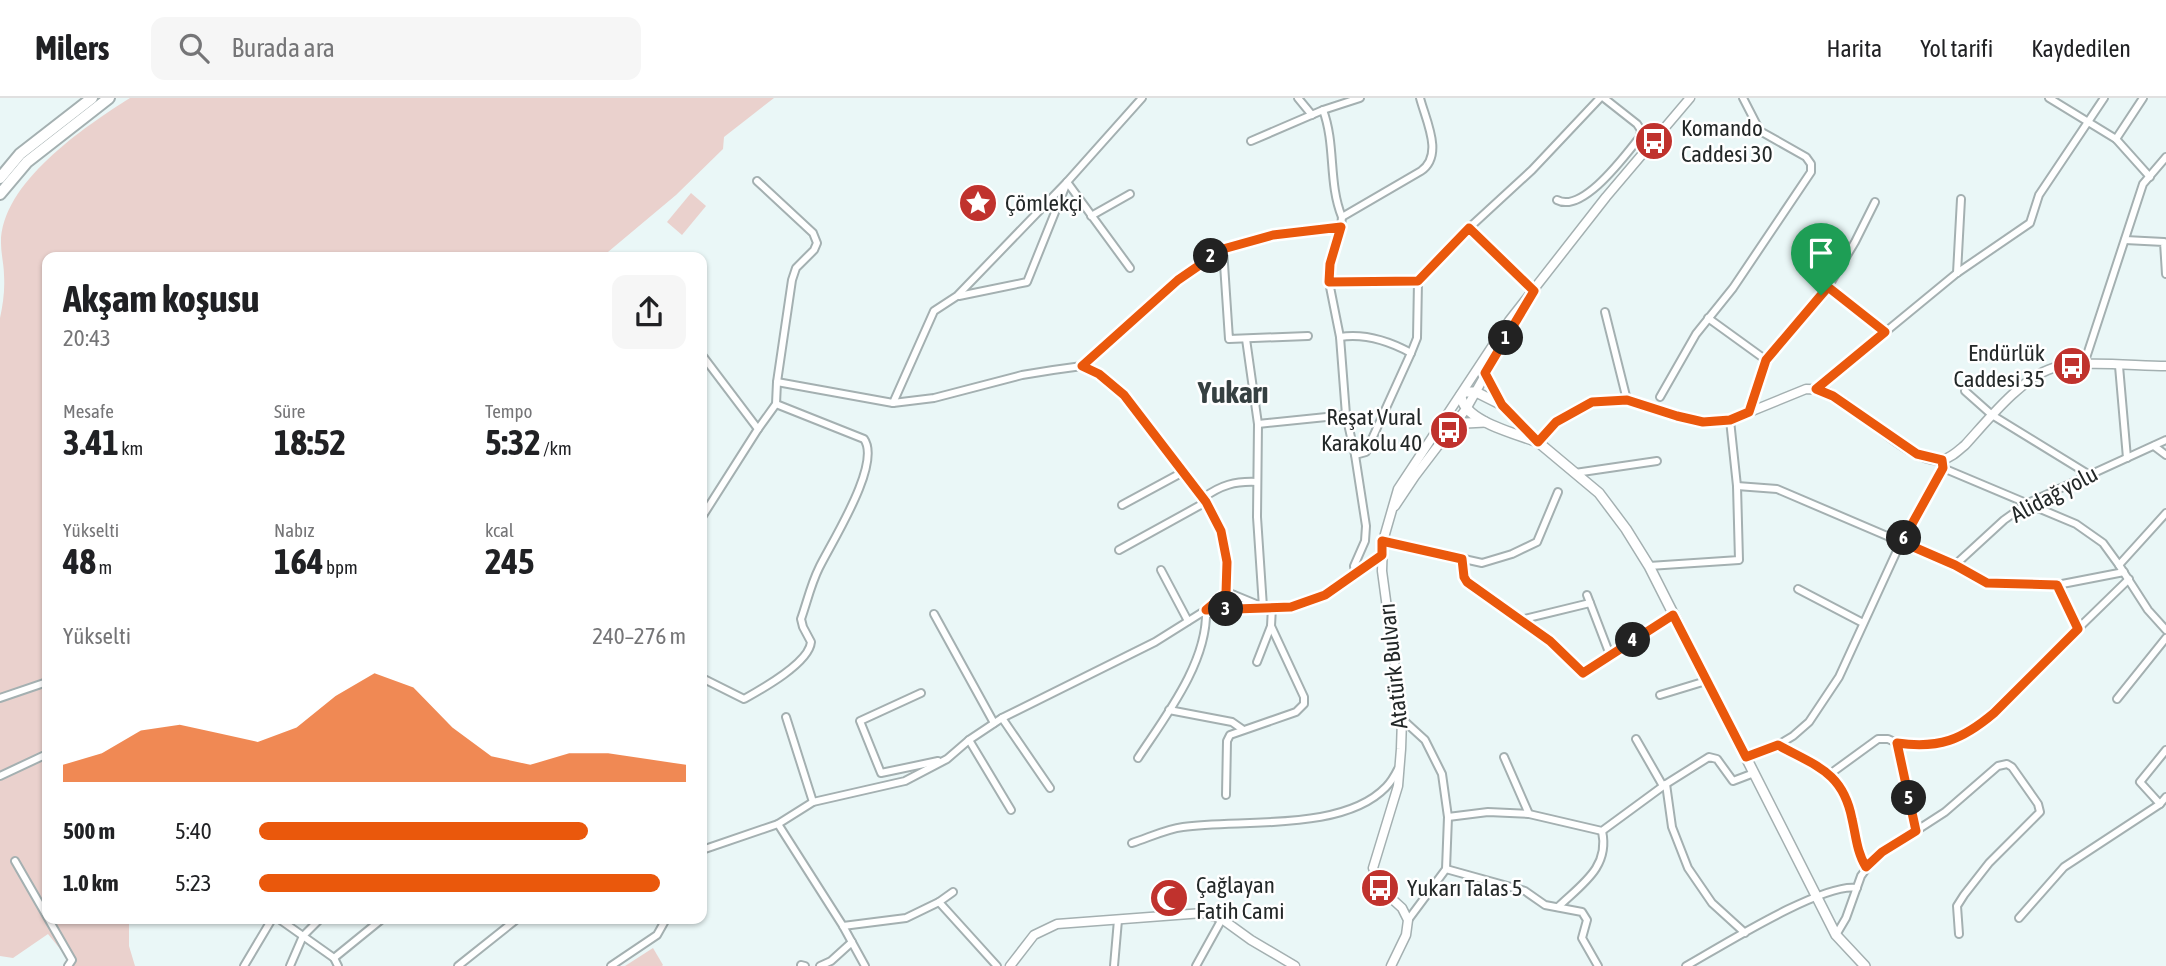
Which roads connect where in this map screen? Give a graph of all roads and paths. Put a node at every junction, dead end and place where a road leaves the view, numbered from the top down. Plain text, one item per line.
1 (92, 98) edge
2 (109, 98) edge
3 (1142, 98) edge
4 (1298, 98) edge
5 (1360, 98) edge
6 (1420, 98) edge
7 (1602, 98) edge
8 (1690, 98) edge
9 (1743, 98) edge
10 (2049, 98) edge
11 (2104, 98) edge
12 (2143, 98) edge
13 (1323, 110) junction
14 (1312, 115) junction
15 (2088, 122) junction
16 (2116, 139) junction
17 (1251, 141) dead end
18 (2166, 157) edge
19 (0, 177) edge
20 (2150, 177) junction
21 (757, 181) dead end
22 (1067, 182) junction
23 (0, 194) edge
24 (1130, 194) dead end
25 (1961, 199) dead end
26 (1558, 200) dead end
27 (1875, 202) dead end
28 (1091, 216) junction
29 (1342, 217) junction
30 (1341, 227) junction
31 (1469, 228) junction
32 (2125, 240) junction
33 (1223, 249) junction
34 (1130, 268) dead end
35 (1957, 273) junction
36 (2166, 274) edge
37 (1418, 281) junction
38 (1329, 282) junction
39 (1828, 287) junction
40 (1532, 293) junction
41 (957, 296) junction
42 (1605, 312) dead end
43 (1708, 318) junction
44 (1885, 332) junction
45 (1308, 336) dead end
46 (1340, 337) junction
47 (1246, 339) junction
48 (1412, 353) junction
49 (1766, 360) junction
50 (707, 362) edge
51 (2084, 364) junction
52 (1082, 366) junction
53 (2119, 366) junction
54 (2166, 366) edge
55 (1485, 373) junction
56 (777, 382) junction
57 (1816, 389) junction
58 (1965, 391) dead end
59 (1476, 392) junction
60 (1461, 394) junction
61 (1660, 397) dead end
62 (1627, 400) junction
63 (892, 402) junction
64 (776, 404) junction
65 (1502, 405) junction
66 (1466, 408) junction
67 (1749, 412) junction
68 (1346, 415) junction
69 (1992, 415) junction
70 (1730, 420) junction
71 (1485, 422) junction
72 (1258, 424) junction
73 (758, 429) junction
74 (1449, 430) junction
75 (2166, 440) edge
76 (1538, 442) junction
77 (2154, 446) junction
78 (1355, 455) junction
79 (2166, 455) edge
80 (2127, 457) junction
81 (1657, 461) dead end
82 (1942, 464) junction
83 (1183, 472) junction
84 (1574, 473) junction
85 (2088, 474) junction
86 (1257, 482) junction
87 (1737, 486) junction
88 (1558, 492) dead end
89 (1204, 500) junction
90 (2028, 503) junction
91 (1122, 505) dead end
92 (707, 509) edge
93 (2166, 513) edge
94 (1390, 514) junction
95 (1382, 541) junction
96 (1902, 542) junction
97 (1119, 550) dead end
98 (1382, 555) junction
99 (1462, 559) junction
100 (1955, 565) junction
101 (1649, 566) junction
102 (2122, 568) junction
103 (1161, 570) dead end
104 (1355, 573) junction
105 (2129, 579) junction
106 (2057, 585) junction
107 (1798, 589) dead end
108 (1226, 594) junction
109 (1263, 607) junction
110 (1272, 607) junction
111 (1228, 609) junction
112 (1206, 610) junction
113 (934, 614) dead end
114 (1673, 615) junction
115 (1188, 621) junction
116 (1520, 621) junction
117 (1863, 623) junction
118 (1271, 626) junction
119 (2078, 629) junction
120 (2166, 630) edge
121 (2166, 638) edge
122 (1609, 655) junction
123 (1257, 662) dead end
124 (707, 680) edge
125 (1706, 681) junction
126 (42, 684) edge
127 (921, 693) dead end
128 (1660, 695) dead end
129 (0, 698) edge
130 (2117, 699) dead end
131 (1169, 710) junction
132 (786, 717) dead end
133 (1002, 718) junction
134 (1402, 719) junction
135 (994, 723) junction
136 (1242, 729) junction
137 (1636, 739) dead end
138 (969, 740) junction
139 (1897, 743) junction
140 (1778, 745) junction
141 (2166, 750) edge
142 (42, 756) edge
143 (1504, 757) dead end
144 (1746, 757) junction
145 (1138, 758) dead end
146 (947, 759) junction
147 (1399, 768) junction
148 (1754, 774) junction
149 (1830, 774) junction
150 (0, 776) edge
151 (1665, 785) junction
152 (1049, 788) dead end
153 (1226, 795) dead end
154 (2166, 797) edge
155 (813, 802) junction
156 (2160, 804) junction
157 (1011, 810) dead end
158 (1529, 814) junction
159 (1448, 817) junction
160 (778, 824) junction
161 (1602, 831) junction
162 (1916, 831) junction
163 (1132, 843) dead end
164 (707, 848) edge
165 (15, 861) dead end
166 (1866, 867) junction
167 (1446, 869) junction
168 (1857, 888) junction
169 (953, 892) dead end
170 (1815, 897) junction
171 (939, 902) junction
172 (1558, 907) junction
173 (42, 908) edge
174 (2019, 918) dead end
175 (1222, 919) junction
176 (1118, 920) junction
177 (1408, 920) junction
178 (51, 924) edge
179 (269, 924) edge
180 (286, 924) edge
181 (315, 924) edge
182 (376, 924) edge
183 (511, 924) edge
184 (663, 924) edge
185 (843, 926) junction
186 (1745, 933) junction
187 (1959, 934) dead end
188 (1836, 935) junction
189 (303, 936) junction
190 (852, 942) junction
191 (334, 958) junction
192 (68, 966) edge
193 (244, 966) edge
194 (290, 966) edge
195 (338, 966) edge
196 (458, 966) edge
197 (611, 966) edge
198 (820, 966) edge
199 (865, 966) edge
200 (997, 966) edge
201 (1010, 966) edge
202 (1114, 966) edge
203 (1196, 966) edge
204 (1294, 966) edge
205 (1391, 966) edge
206 (1598, 966) edge
207 (1686, 966) edge
208 (1865, 966) edge

1 - 19 main road
2 - 23 main road
3 - 22 street
4 - 14 street
5 - 13 street
6 - 29 street
7 - 26 street
7 - 31 street
8 - 40 street
9 - 43 street
10 - 15 street
11 - 15 street
12 - 16 street
13 - 14 street
13 - 29 street
14 - 17 street
15 - 16 street
15 - 35 street
16 - 20 street
18 - 20 street
20 - 32 street
21 - 56 street
22 - 28 street
22 - 41 street
22 - 41 street
24 - 28 street
25 - 35 street
27 - 39 street
28 - 34 street
29 - 30 street
30 - 33 street
30 - 38 street
31 - 37 street
31 - 40 street
32 - 36 street
32 - 51 street
33 - 47 street
33 - 52 street
35 - 44 street
37 - 38 street
37 - 48 street
38 - 46 street
39 - 44 street
39 - 49 street
40 - 55 street
40 - 60 street
41 - 63 street
42 - 62 street
43 - 49 street
43 - 61 street
44 - 57 street
45 - 47 street
46 - 48 street
46 - 68 street
47 - 72 street
48 - 78 street
49 - 67 street
50 - 73 street
51 - 53 street
51 - 69 street
52 - 63 street
52 - 83 street
53 - 54 street
53 - 80 street
55 - 59 street
55 - 65 main road
56 - 63 street
56 - 64 street
57 - 67 street
57 - 82 street
58 - 69 street
59 - 60 main road
59 - 65 main road
59 - 66 street
60 - 66 main road
60 - 94 street
62 - 70 street
62 - 76 street
64 - 73 street
64 - 124 street
65 - 76 main road
66 - 71 main road
66 - 74 street
67 - 70 street
68 - 72 street
68 - 78 street
69 - 82 street
69 - 85 street
70 - 87 street
71 - 74 main road
71 - 76 main road
72 - 86 street
73 - 92 street
74 - 94 street
75 - 77 street, Alidağ yolu
76 - 84 main road
77 - 79 street
77 - 80 street, Alidağ yolu
78 - 104 street
80 - 85 street, Alidağ yolu
81 - 84 street
82 - 90 street
82 - 96 street
83 - 89 street
83 - 91 street
84 - 101 main road
85 - 90 street, Alidağ yolu
86 - 89 street
86 - 109 street
87 - 96 street
87 - 101 street
88 - 99 street
89 - 97 street
89 - 108 street
90 - 100 street, Alidağ yolu
90 - 102 street
93 - 102 street
94 - 95 street, Atatürk Bulvarı
95 - 98 street, Atatürk Bulvarı
95 - 99 street
96 - 100 street
96 - 117 street
98 - 104 street
98 - 134 street, Atatürk Bulvarı
99 - 116 street
100 - 106 street
101 - 114 main road
102 - 105 street
102 - 106 street
103 - 115 street
104 - 110 street
105 - 119 street
105 - 120 street
106 - 119 street
107 - 117 street
108 - 109 street
108 - 111 street
108 - 111 street
108 - 112 street
109 - 110 street
109 - 111 street
110 - 118 street
111 - 112 street
112 - 115 street
112 - 131 street
113 - 135 street
114 - 122 street
114 - 125 main road
115 - 133 street
116 - 122 street
116 - 122 street
117 - 140 street
118 - 123 street
118 - 136 street
119 - 139 street
121 - 130 street
125 - 128 street
125 - 144 main road
126 - 129 street
127 - 146 street
131 - 136 street
131 - 145 street
132 - 155 street
133 - 135 street
133 - 152 street
134 - 147 street, Atatürk Bulvarı
134 - 159 street
135 - 138 street
136 - 153 street
137 - 151 street
138 - 146 street
138 - 157 street
139 - 149 street
139 - 162 street
140 - 144 street
140 - 149 street
141 - 156 street
142 - 150 street
143 - 158 street
144 - 148 main road
146 - 155 street
147 - 163 street
147 - 177 street, Atatürk Bulvarı
148 - 151 street
148 - 170 main road
149 - 166 street
151 - 161 street
151 - 186 street
154 - 156 street
155 - 160 street
156 - 174 street
158 - 159 street
158 - 161 street
159 - 167 street
160 - 164 street
160 - 185 street
161 - 172 street
162 - 166 street
162 - 187 street
165 - 173 street
166 - 168 street
167 - 172 street
167 - 177 street
168 - 170 street
168 - 188 street
169 - 171 street
170 - 186 street
170 - 188 main road
171 - 185 street
171 - 200 street
172 - 206 street
175 - 176 street
175 - 203 street
175 - 204 street
176 - 201 street
176 - 202 street
177 - 205 street
178 - 192 street
179 - 193 street
180 - 189 street
181 - 189 street
182 - 191 street
183 - 196 street
184 - 197 street
185 - 190 street
186 - 207 street
188 - 208 main road
189 - 191 street
189 - 194 street
190 - 198 street
190 - 199 street
191 - 195 street

